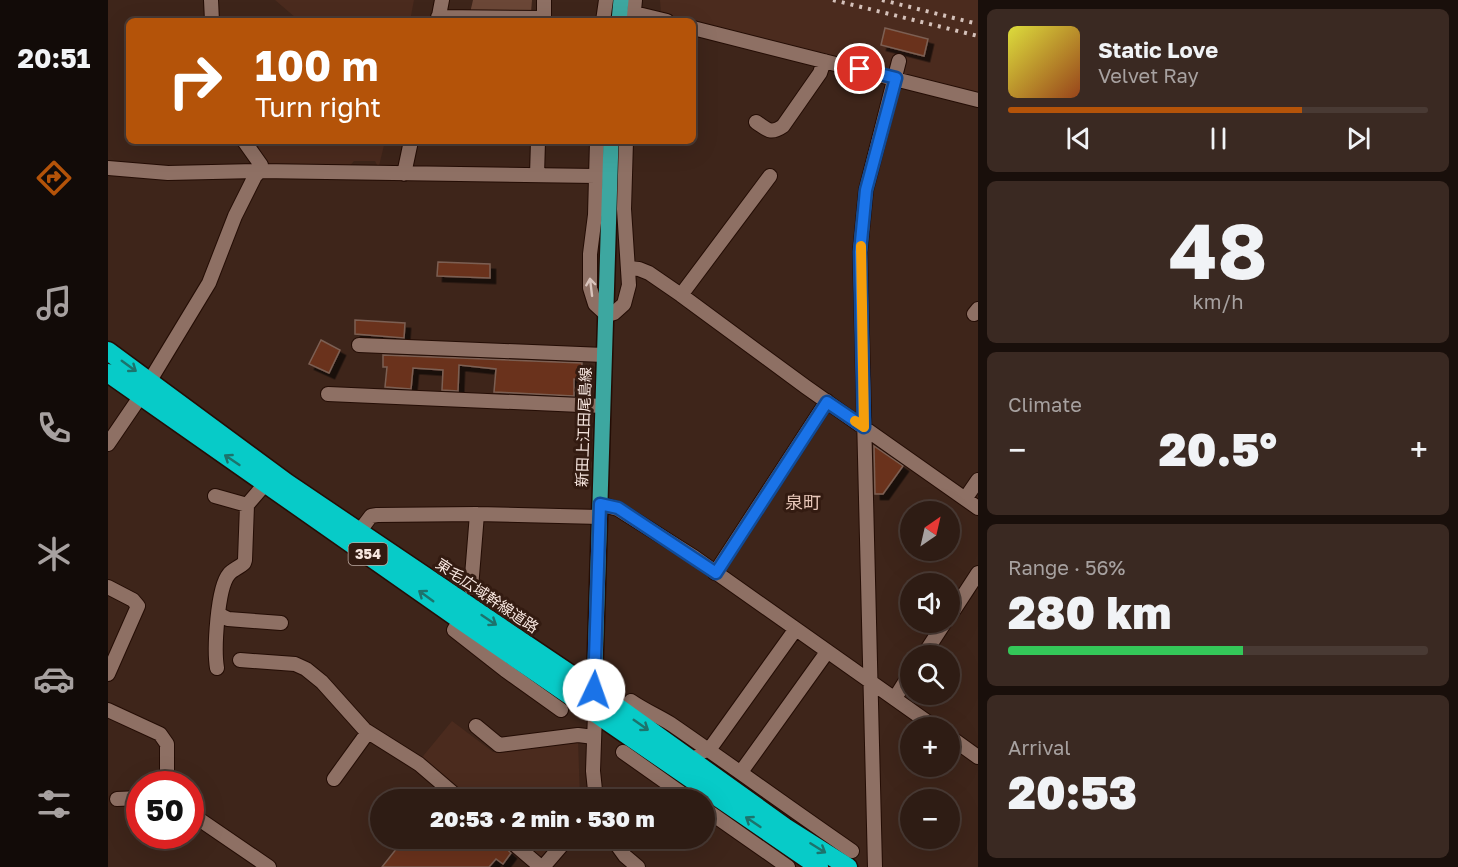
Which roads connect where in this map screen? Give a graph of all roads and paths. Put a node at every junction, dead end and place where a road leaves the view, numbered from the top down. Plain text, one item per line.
1 (211, 0) edge
2 (442, 0) edge
3 (544, 0) edge
4 (606, 0) edge
5 (621, 0) edge
6 (634, 11) edge
7 (212, 18) edge
8 (438, 18) edge
9 (544, 18) edge
10 (603, 18) edge
11 (619, 18) edge
12 (657, 18) edge
13 (696, 29) edge
14 (824, 61) junction
15 (899, 61) dead end
16 (896, 78) junction
17 (978, 100) edge
18 (756, 122) dead end
19 (246, 144) edge
20 (410, 144) edge
21 (538, 144) edge
22 (597, 144) edge
23 (611, 144) edge
24 (626, 144) edge
25 (108, 168) edge
26 (260, 171) junction
27 (404, 174) junction
28 (537, 175) junction
29 (596, 176) junction
30 (770, 176) dead end
31 (629, 268) junction
32 (681, 295) junction
33 (607, 315) junction
34 (359, 345) dead end
35 (108, 351) edge
36 (604, 355) junction
37 (108, 373) edge
38 (150, 381) junction
39 (328, 394) dead end
40 (140, 397) junction
41 (827, 402) junction
42 (603, 406) junction
43 (864, 427) junction
44 (206, 441) junction
45 (108, 444) edge
46 (978, 480) edge
47 (266, 483) junction
48 (215, 496) dead end
49 (965, 499) junction
50 (247, 505) junction
51 (978, 508) edge
52 (600, 511) junction
53 (477, 514) junction
54 (359, 532) junction
55 (716, 573) junction
56 (978, 573) edge
57 (108, 587) edge
58 (471, 588) dead end
59 (960, 600) edge
60 (218, 614) junction
61 (281, 623) dead end
62 (795, 630) junction
63 (827, 652) junction
64 (240, 660) dead end
65 (510, 664) junction
66 (217, 668) dead end
67 (108, 674) edge
68 (871, 682) junction
69 (900, 689) edge
70 (594, 690) junction
71 (894, 698) junction
72 (631, 701) dead end
73 (108, 710) edge
74 (561, 710) dead end
75 (595, 713) junction
76 (921, 717) edge
77 (476, 726) dead end
78 (368, 732) junction
79 (594, 737) junction
80 (960, 744) edge
81 (709, 750) junction
82 (679, 751) junction
83 (623, 752) dead end
84 (978, 757) edge
85 (167, 771) edge
86 (741, 772) junction
87 (334, 778) dead end
88 (448, 789) edge
89 (594, 789) edge
90 (687, 789) edge
91 (690, 789) edge
92 (774, 797) junction
93 (117, 799) dead end
94 (126, 799) edge
95 (715, 805) edge
96 (715, 816) edge
97 (204, 823) edge
98 (785, 827) junction
99 (520, 849) edge
100 (558, 849) edge
101 (621, 849) edge
102 (850, 859) edge
103 (783, 864) edge
104 (816, 865) edge
105 (269, 867) edge
106 (542, 867) edge
107 (638, 867) edge
108 (875, 867) edge

1 - 7 street
2 - 8 street
3 - 9 street
4 - 10 street
5 - 11 main road
6 - 12 street
13 - 14 street
14 - 16 street
14 - 18 street
15 - 16 street
16 - 17 street
16 - 43 street
19 - 26 street
20 - 27 street
21 - 28 street
22 - 29 street
23 - 33 main road, 新田上江田尾島線
24 - 31 street
25 - 26 street
26 - 27 street
26 - 38 street
27 - 28 street
28 - 29 street
33 -> 29 street
30 - 32 street
31 - 32 street
31 - 33 street
32 - 41 street
33 - 36 main road, 新田上江田尾島線
34 - 36 street
35 -> 38 highway, 東毛広域幹線道路 / 354
36 - 42 main road, 新田上江田尾島線
37 - 40 highway, 354
38 - 40 street
38 - 44 highway
38 - 54 highway, 東毛広域幹線道路 / 354
39 - 42 street
40 - 44 highway, 354
40 - 45 street
41 - 43 street
41 - 55 street
42 - 52 main road, 新田上江田尾島線
43 - 49 street
43 - 68 street
47 -> 44 highway, 354
46 - 49 street
47 - 50 street
65 -> 47 highway, 354
48 - 50 street
49 - 51 street
50 - 60 street
52 - 53 street
52 - 55 street
52 - 70 main road, 新田上江田尾島線
53 - 54 street
53 - 58 street
54 -> 70 highway, 東毛広域幹線道路 / 354
55 - 62 street
56 - 59 street
57 - 67 street
60 - 61 street
60 - 66 street
62 - 63 street
62 - 81 street
63 - 68 street
63 - 86 street
64 - 78 street
65 - 74 street
65 - 75 highway, 354
68 - 71 street
68 - 108 street
69 - 71 street
70 - 75 main road, 新田上江田尾島線
70 -> 82 highway, 東毛広域幹線道路 / 354
71 - 76 street
72 - 81 street
73 - 85 street
75 - 79 street
75 - 91 highway, 354
77 - 79 street
78 - 87 street
78 - 88 street
79 - 89 street
80 - 84 street
81 - 82 street
81 - 86 street
82 - 98 highway, 東毛広域幹線道路 / 354
83 - 90 street
86 - 92 street
92 - 98 street
92 - 102 street
93 - 94 street
104 -> 95 highway, 354
96 - 103 street
97 - 105 street
98 -> 102 highway, 東毛広域幹線道路 / 354
99 - 106 street
100 - 106 street
101 - 107 street
103 - 104 street

